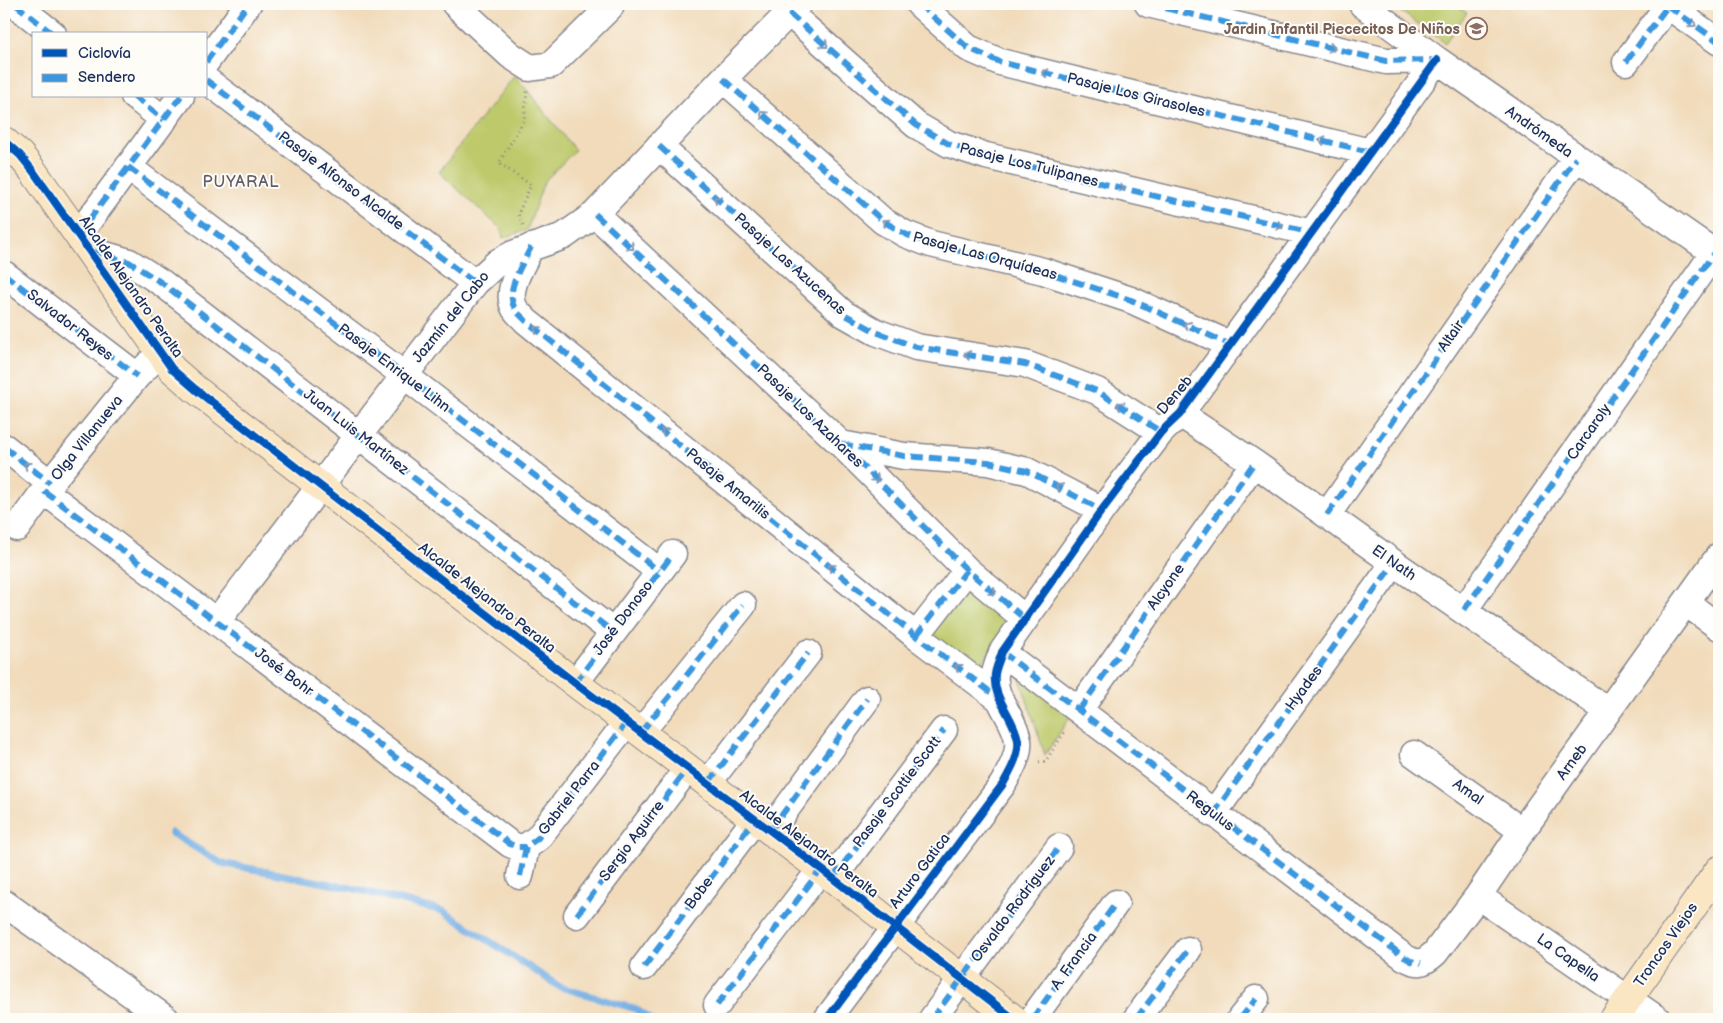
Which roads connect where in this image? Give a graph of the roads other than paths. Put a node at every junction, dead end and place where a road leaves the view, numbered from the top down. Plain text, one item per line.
1 (15, 4) edge
2 (248, 4) edge
3 (455, 4) edge
4 (610, 4) edge
5 (919, 4) edge
6 (1148, 4) edge
7 (1362, 4) edge
8 (1668, 5) edge
9 (794, 8) edge
10 (50, 32) edge
11 (1719, 42) edge
12 (208, 59) edge
13 (1437, 60) junction
14 (1626, 62) dead end
15 (723, 79) junction
16 (208, 82) edge
17 (136, 98) edge
18 (180, 98) edge
19 (164, 120) junction
20 (4, 141) edge
21 (660, 146) junction
22 (1370, 152) junction
23 (1576, 158) junction
24 (128, 167) junction
25 (595, 214) junction
26 (1312, 233) junction
27 (83, 243) junction
28 (531, 246) junction
29 (1717, 254) edge
30 (4, 274) edge
31 (475, 283) junction
32 (1231, 345) junction
33 (160, 353) junction
34 (404, 375) junction
35 (137, 376) junction
36 (1180, 414) junction
37 (1161, 432) junction
38 (360, 435) junction
39 (841, 444) junction
40 (4, 447) edge
41 (1254, 463) junction
42 (320, 487) junction
43 (47, 488) junction
44 (1102, 510) junction
45 (1327, 515) junction
46 (17, 528) dead end
47 (1719, 556) edge
48 (666, 563) joint
49 (1394, 563) junction
50 (967, 570) junction
51 (1686, 603) junction
52 (743, 605) dead end
53 (1464, 610) junction
54 (1025, 619) junction
55 (218, 621) junction
56 (1719, 627) edge
57 (613, 632) junction
58 (916, 636) junction
59 (1002, 652) junction
60 (808, 653) dead end
61 (575, 683) junction
62 (997, 697) junction
63 (866, 700) dead end
64 (1079, 710) junction
65 (1608, 711) junction
66 (634, 727) junction
67 (944, 730) dead end
68 (1414, 754) dead end
69 (1014, 763) joint
70 (698, 775) junction
71 (1213, 814) junction
72 (762, 825) junction
73 (1522, 830) junction
74 (526, 847) junction
75 (1059, 847) dead end
76 (1719, 870) edge
77 (827, 874) junction
78 (520, 876) dead end
79 (1478, 896) junction
80 (4, 903) edge
81 (1116, 903) dead end
82 (577, 915) dead end
83 (895, 926) junction
84 (1188, 950) dead end
85 (1421, 963) joint
86 (644, 966) dead end
87 (962, 978) junction
88 (717, 1005) dead end
89 (1621, 1009) edge
90 (166, 1019) edge
91 (827, 1019) edge
92 (932, 1019) edge
93 (1014, 1019) edge
94 (1032, 1019) edge
95 (1136, 1019) edge
96 (1657, 1019) edge

1 - 10 street
2 - 12 street
3 - 4 street
22 -> 5 street, Pasaje Los Girasoles
6 -> 13 street
7 - 13 street, Andrómeda
8 -> 11 street
8 - 14 street
9 - 15 street, Jazmín del Cabo
9 -> 26 street, Pasaje Los Tulipanes
13 - 22 street, Deneb
13 - 23 street, Andrómeda
15 - 21 street, Jazmín del Cabo
32 -> 15 street, Pasaje Las Orquídeas
16 - 31 street, Pasaje Alfonso Alcalde
17 - 19 street
18 - 19 street
19 - 24 street
20 - 27 street, Alcalde Alejandro Peralta
21 - 25 street, Jazmín del Cabo
37 -> 21 street, Pasaje Las Azucenas
22 - 26 street, Deneb
23 - 29 street, Andrómeda
23 - 45 street, Altair
24 - 27 street
24 - 34 street, Pasaje Enrique Lihn
25 - 28 street, Jazmín del Cabo
25 -> 39 street, Pasaje Los Azahares
26 - 32 street, Deneb
27 - 33 street, Alcalde Alejandro Peralta
27 - 38 street, Juan Luis Martínez
28 - 31 street, Jazmín del Cabo
58 -> 28 street, Pasaje Amarilis
29 - 53 street, Carcaroly
30 - 35 street, Salvador Reyes
31 - 34 street, Jazmín del Cabo
32 - 36 street, Deneb
33 - 35 street, Olga Villanueva
33 - 42 street, Alcalde Alejandro Peralta
34 - 38 street, Jazmín del Cabo
34 - 48 street, Pasaje Enrique Lihn
35 - 43 street, Olga Villanueva
36 - 37 street, Deneb
36 - 41 street, El Nath
37 - 44 street, Deneb
38 - 42 street, Jazmín del Cabo
38 - 57 street, Juan Luis Martínez
44 -> 39 street
39 -> 50 street, Pasaje Los Azahares
43 -> 40 street, José Bohr
41 - 45 street, El Nath
41 - 64 street, Alcyone
42 - 55 street, Jazmín del Cabo
42 - 61 street, Alcalde Alejandro Peralta
43 - 46 street, Olga Villanueva
43 - 55 street, José Bohr
44 - 54 street, Deneb
45 - 49 street, El Nath
47 - 51 street, Arneb
48 - 57 street, José Donoso
49 - 53 street, El Nath
49 - 71 street, Hyades
50 -> 54 street, Pasaje Los Azahares
50 - 58 street
51 - 56 street
51 - 65 street, Arneb
52 - 66 street, Gabriel Parra
53 - 65 street, El Nath
54 - 59 street, Deneb
55 - 74 street, José Bohr
57 - 61 street, José Donoso
62 -> 58 street, Pasaje Amarilis
59 - 62 street, Deneb
59 - 64 street, Regulus
60 - 70 street, Sergio Aguirre
61 - 66 street, Alcalde Alejandro Peralta
62 - 69 street, Deneb
63 - 72 street, Bobe
64 - 71 street, Regulus
65 - 73 street, Arneb
66 - 70 street, Alcalde Alejandro Peralta
66 - 74 street, Gabriel Parra
67 - 77 street, Pasaje Scottie Scott
68 - 73 street, Amal
69 - 83 street, Arturo Gatica
70 - 72 street, Alcalde Alejandro Peralta
70 - 82 street, Sergio Aguirre
71 - 85 street, Regulus
72 - 77 street, Alcalde Alejandro Peralta
72 - 86 street, Bobe
73 - 79 street, Arneb
74 - 78 street, Gabriel Parra
75 - 87 street, Osvaldo Rodríguez
76 - 89 street, Troncos Viejos
77 - 83 street, Alcalde Alejandro Peralta
77 - 88 street, Pasaje Scottie Scott
79 - 85 street, Arneb
79 - 89 street, La Capella
80 - 90 street
81 - 94 street, A. Francia
83 - 87 street, Alcalde Alejandro Peralta
83 - 91 street, Arturo Gatica
84 - 95 street
87 - 92 street, Osvaldo Rodríguez
87 - 93 street, Alcalde Alejandro Peralta
89 - 96 street, La Capella

